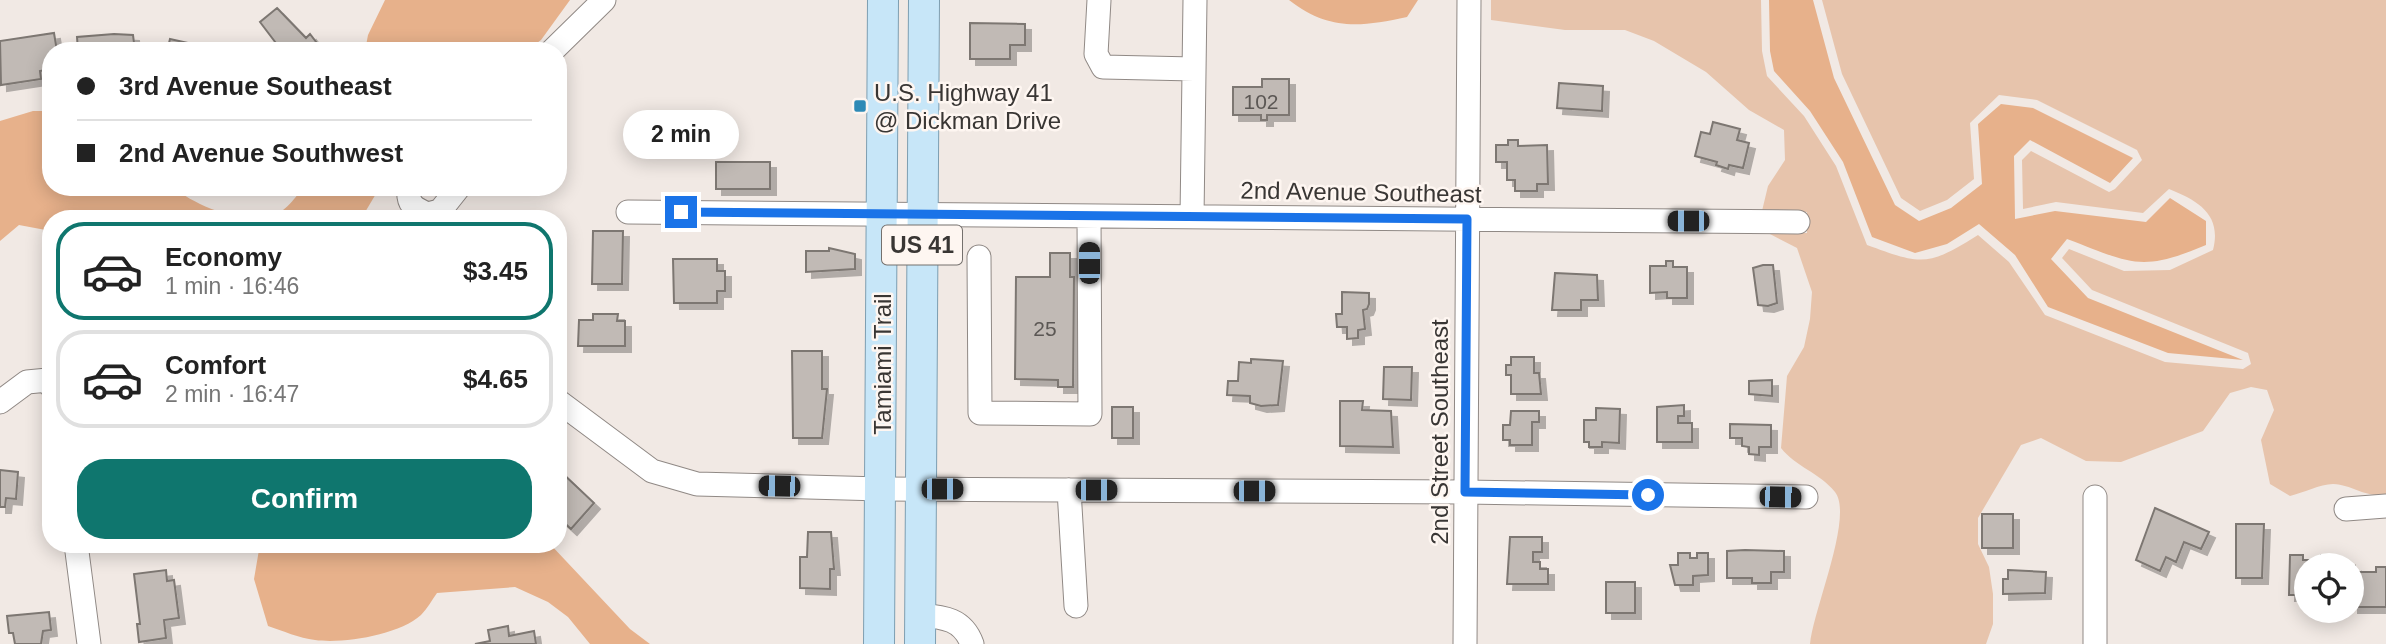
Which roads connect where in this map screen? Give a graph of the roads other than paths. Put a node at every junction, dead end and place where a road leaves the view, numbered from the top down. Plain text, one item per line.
1 (604, 0) edge
2 (883, 0) edge
3 (924, 0) edge
4 (1099, 0) edge
5 (1195, 0) edge
6 (1469, 0) edge
7 (561, 42) edge
8 (1194, 69) junction
9 (408, 196) edge
10 (452, 196) edge
11 (420, 210) edge
12 (441, 210) edge
13 (628, 212) dead end
14 (883, 214) junction
15 (922, 214) junction
16 (1089, 216) junction
17 (1192, 217) junction
18 (1467, 219) junction
19 (1798, 222) dead end
20 (979, 257) dead end
21 (42, 383) edge
22 (0, 402) edge
23 (567, 408) edge
24 (881, 489) junction
25 (920, 489) junction
26 (1069, 490) junction
27 (1465, 492) junction
28 (1806, 497) dead end
29 (2095, 497) dead end
30 (2386, 506) edge
31 (2346, 509) dead end
32 (77, 553) edge
33 (1076, 606) dead end
34 (920, 630) edge
35 (89, 644) edge
36 (879, 644) edge
37 (972, 644) edge
38 (1465, 644) edge
39 (2095, 644) edge

1 - 7 street
2 - 14 main road, Tamiami Trail / US 41
3 - 15 main road, Tamiami Trail / US 41
4 - 8 street
5 - 8 street
6 - 18 street, 2nd Street Southeast
8 - 17 street
9 - 11 street
10 - 12 street
13 - 14 street, 2nd Avenue Southeast
14 - 15 street, 2nd Avenue Southeast
14 - 24 main road, Tamiami Trail / US 41
15 - 16 street, 2nd Avenue Southeast
15 - 25 main road, Tamiami Trail / US 41
16 - 17 street, 2nd Avenue Southeast
16 - 20 street
17 - 18 street, 2nd Avenue Southeast
18 - 19 street, 2nd Avenue Southeast
18 - 27 street, 2nd Street Southeast
21 - 22 street
23 - 24 street
24 - 25 street
24 - 36 main road, Tamiami Trail / US 41
25 - 26 street
25 - 34 main road, Tamiami Trail / US 41
26 - 27 street
26 - 33 street
27 - 28 street
27 - 38 street, 2nd Street Southeast
29 - 39 street
30 - 31 street
32 - 35 street
34 - 37 street

